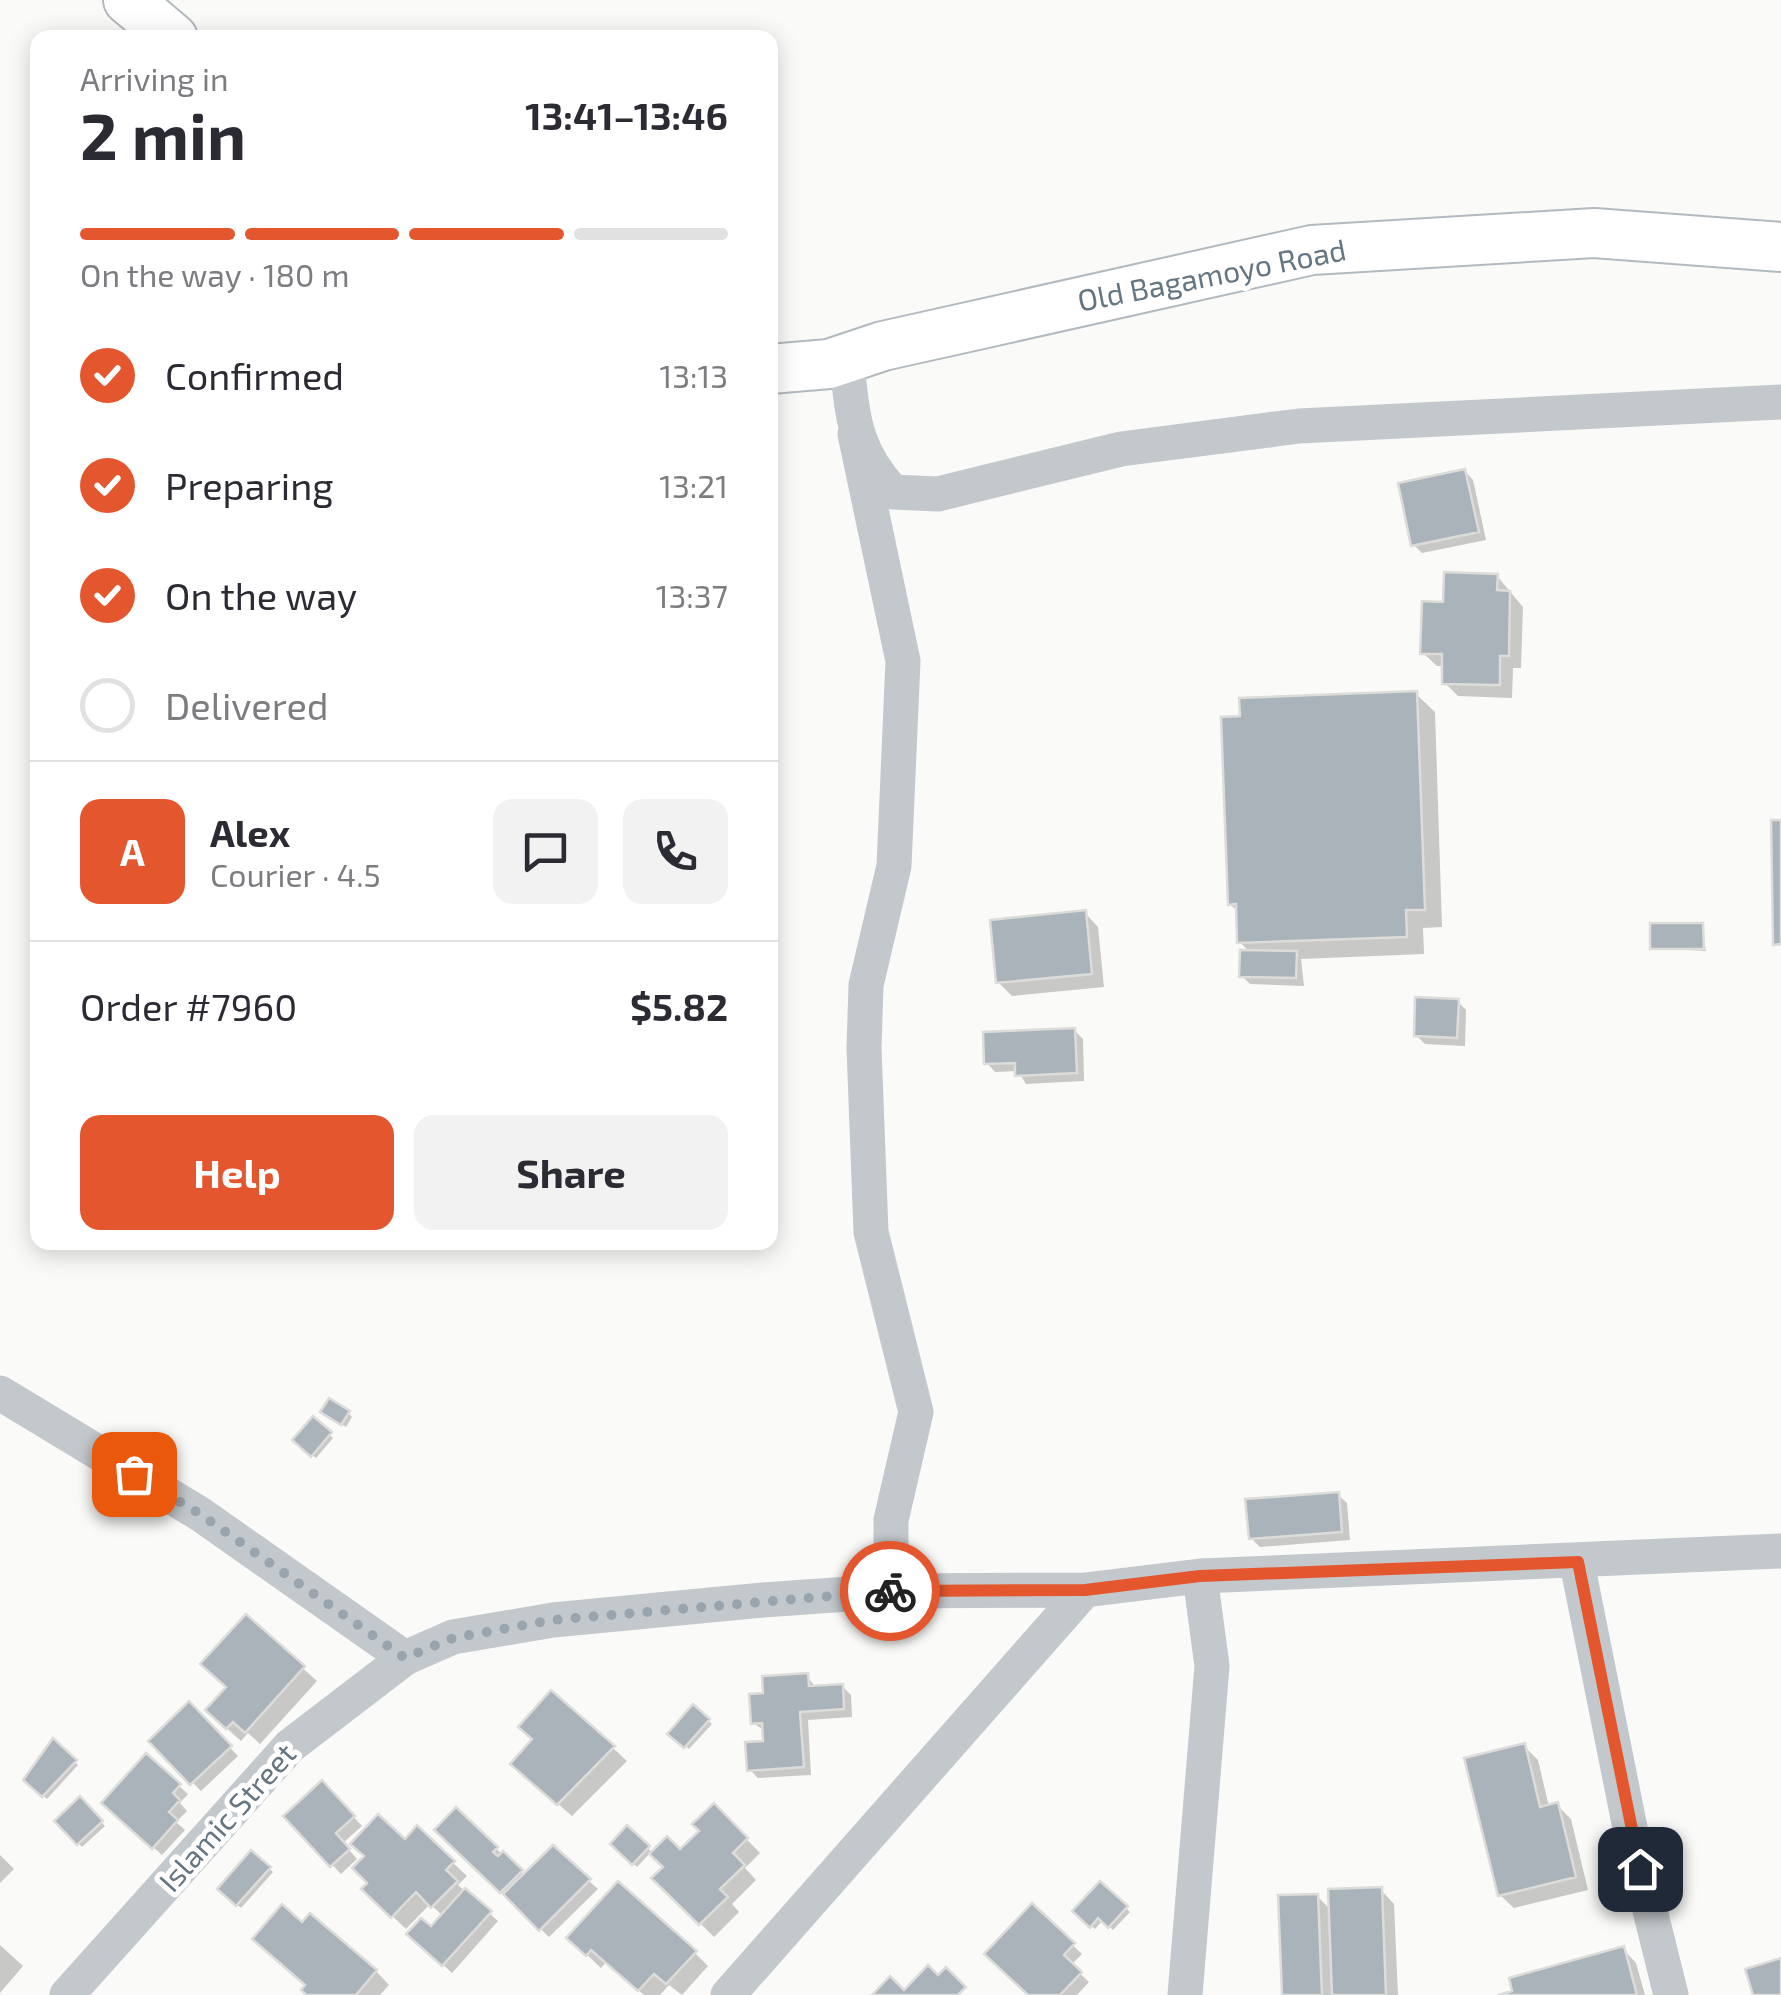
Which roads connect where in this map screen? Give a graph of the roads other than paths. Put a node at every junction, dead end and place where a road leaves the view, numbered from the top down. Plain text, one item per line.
1 (128, 0) edge
2 (164, 30) edge
3 (1781, 247) edge
4 (846, 358) junction
5 (778, 368) edge
6 (1781, 402) edge
7 (855, 434) junction
8 (0, 1393) edge
9 (1781, 1551) edge
10 (1578, 1562) junction
11 (1200, 1576) junction
12 (1085, 1590) junction
13 (891, 1591) junction
14 (405, 1658) junction
15 (67, 1995) edge
16 (728, 1995) edge
17 (1185, 1995) edge
18 (1671, 1995) edge

1 - 2 street
3 - 4 street, Old Bagamoyo Road
4 - 5 street, Old Bagamoyo Road
4 - 7 street
6 - 7 street
7 - 13 street
8 - 14 street
9 - 10 street, Islamic Street
10 - 11 street, Islamic Street
10 - 18 street
11 - 12 street, Islamic Street
11 - 17 street
12 - 13 street, Islamic Street
12 - 16 street
13 - 14 street, Islamic Street
14 - 15 street, Islamic Street

